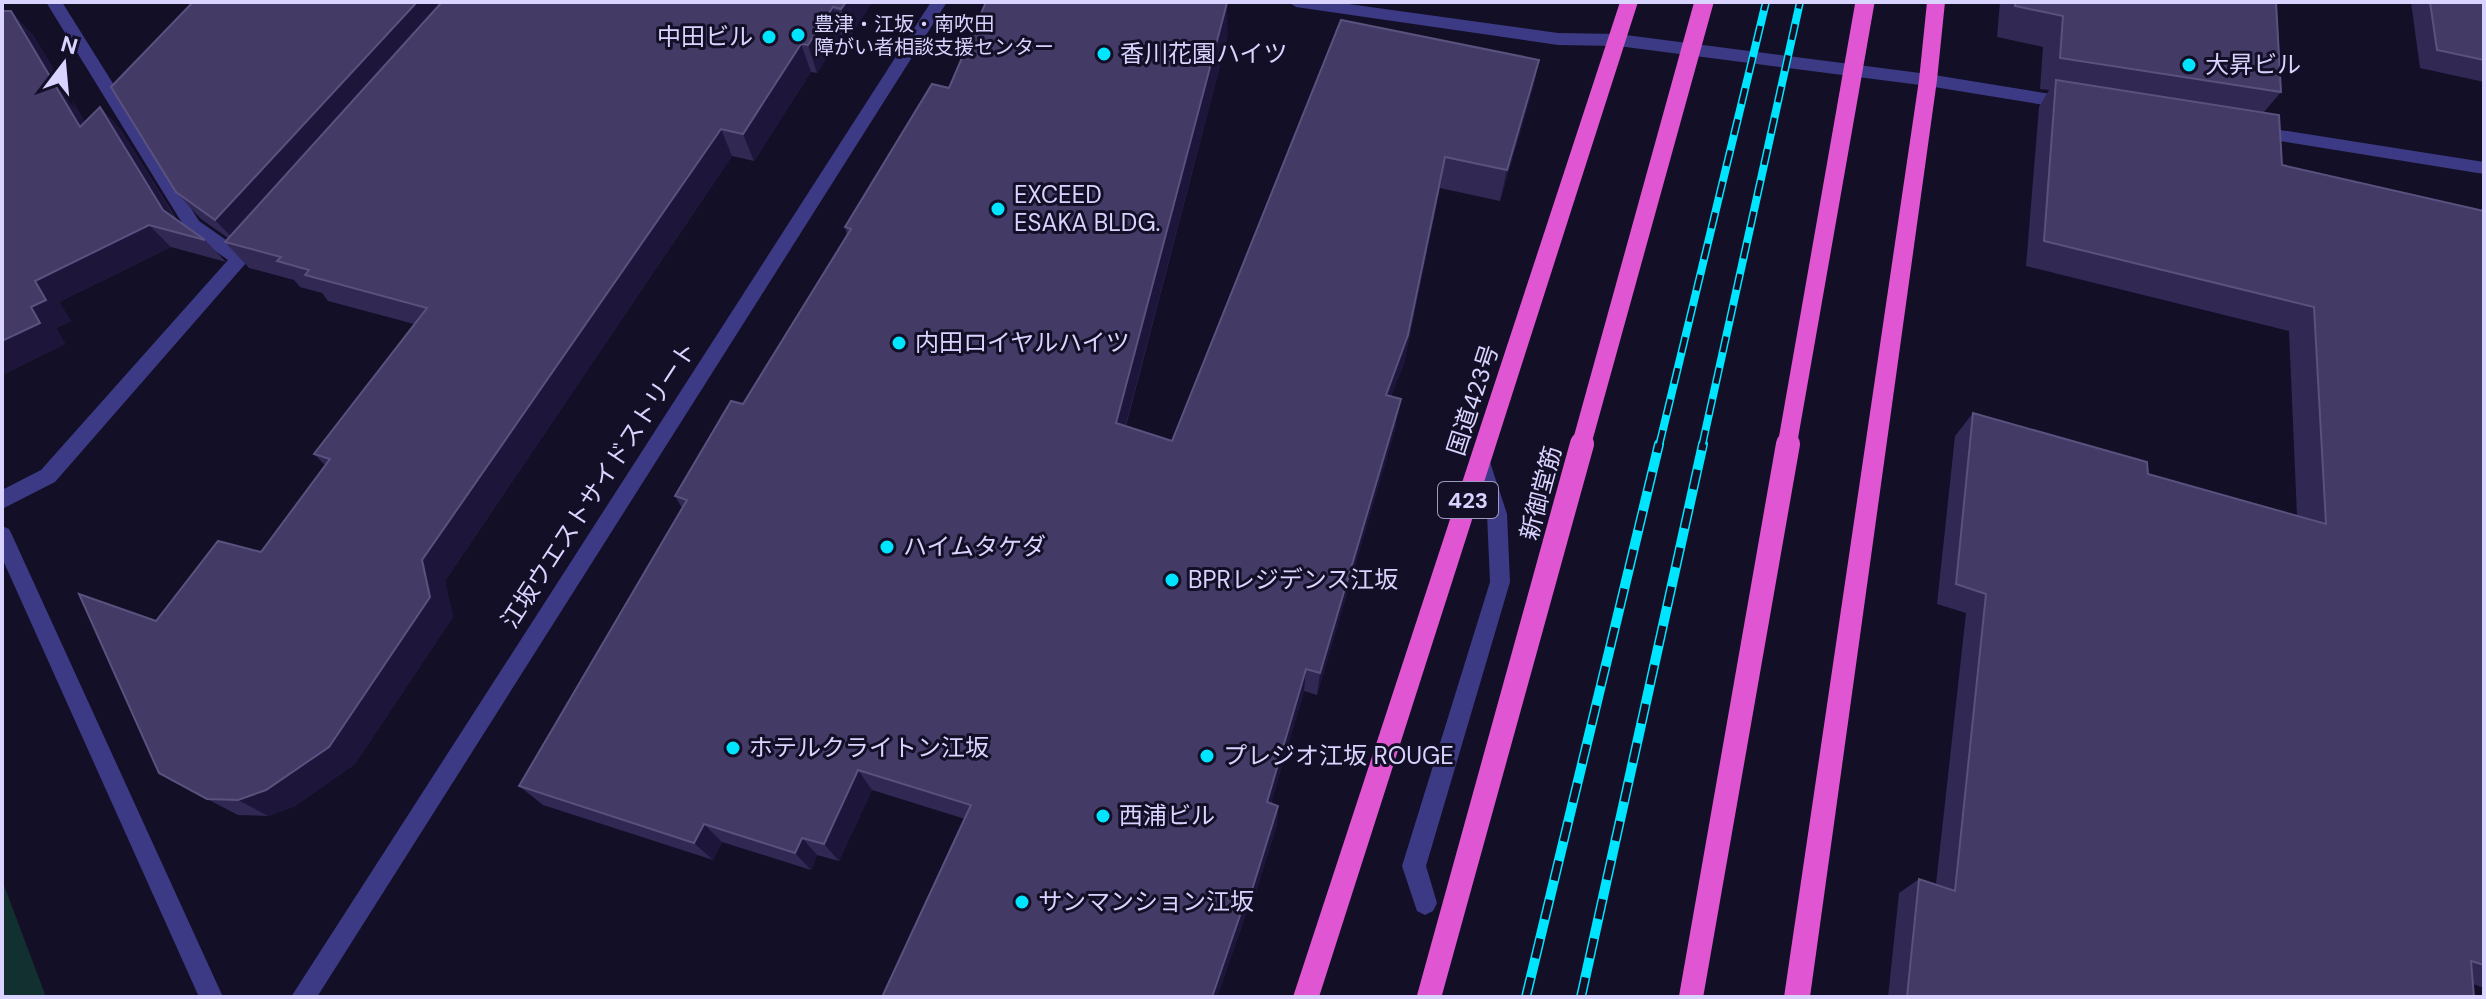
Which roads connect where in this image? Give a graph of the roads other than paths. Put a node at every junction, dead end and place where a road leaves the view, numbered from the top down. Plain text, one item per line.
1 (54, 2) edge
2 (939, 2) edge
3 (1296, 2) edge
4 (1629, 2) edge
5 (1704, 2) edge
6 (1865, 2) edge
7 (1936, 2) edge
8 (1618, 40) junction
9 (1928, 80) junction
10 (2083, 105) edge
11 (2237, 129) edge
12 (2484, 168) edge
13 (272, 224) edge
14 (240, 259) junction
15 (1480, 462) junction
16 (2, 500) edge
17 (2, 535) edge
18 (1425, 903) dead end
19 (211, 997) edge
20 (303, 997) edge
21 (1306, 997) edge
22 (1429, 997) edge
23 (1691, 997) edge
24 (1797, 997) edge

1 - 14 street
2 - 20 street, 江坂ウエストサイドストリート
3 - 8 street
4 - 8 highway, 国道423号 / 423
5 - 22 highway, 新御堂筋, bridge
6 - 23 highway, bridge
7 - 9 highway
8 - 9 street
8 - 15 highway, 国道423号 / 423
9 - 10 street
9 - 24 highway
11 - 12 street
13 - 14 street
14 - 16 street
15 - 18 street
15 - 21 highway, 国道423号 / 423
17 - 19 street

